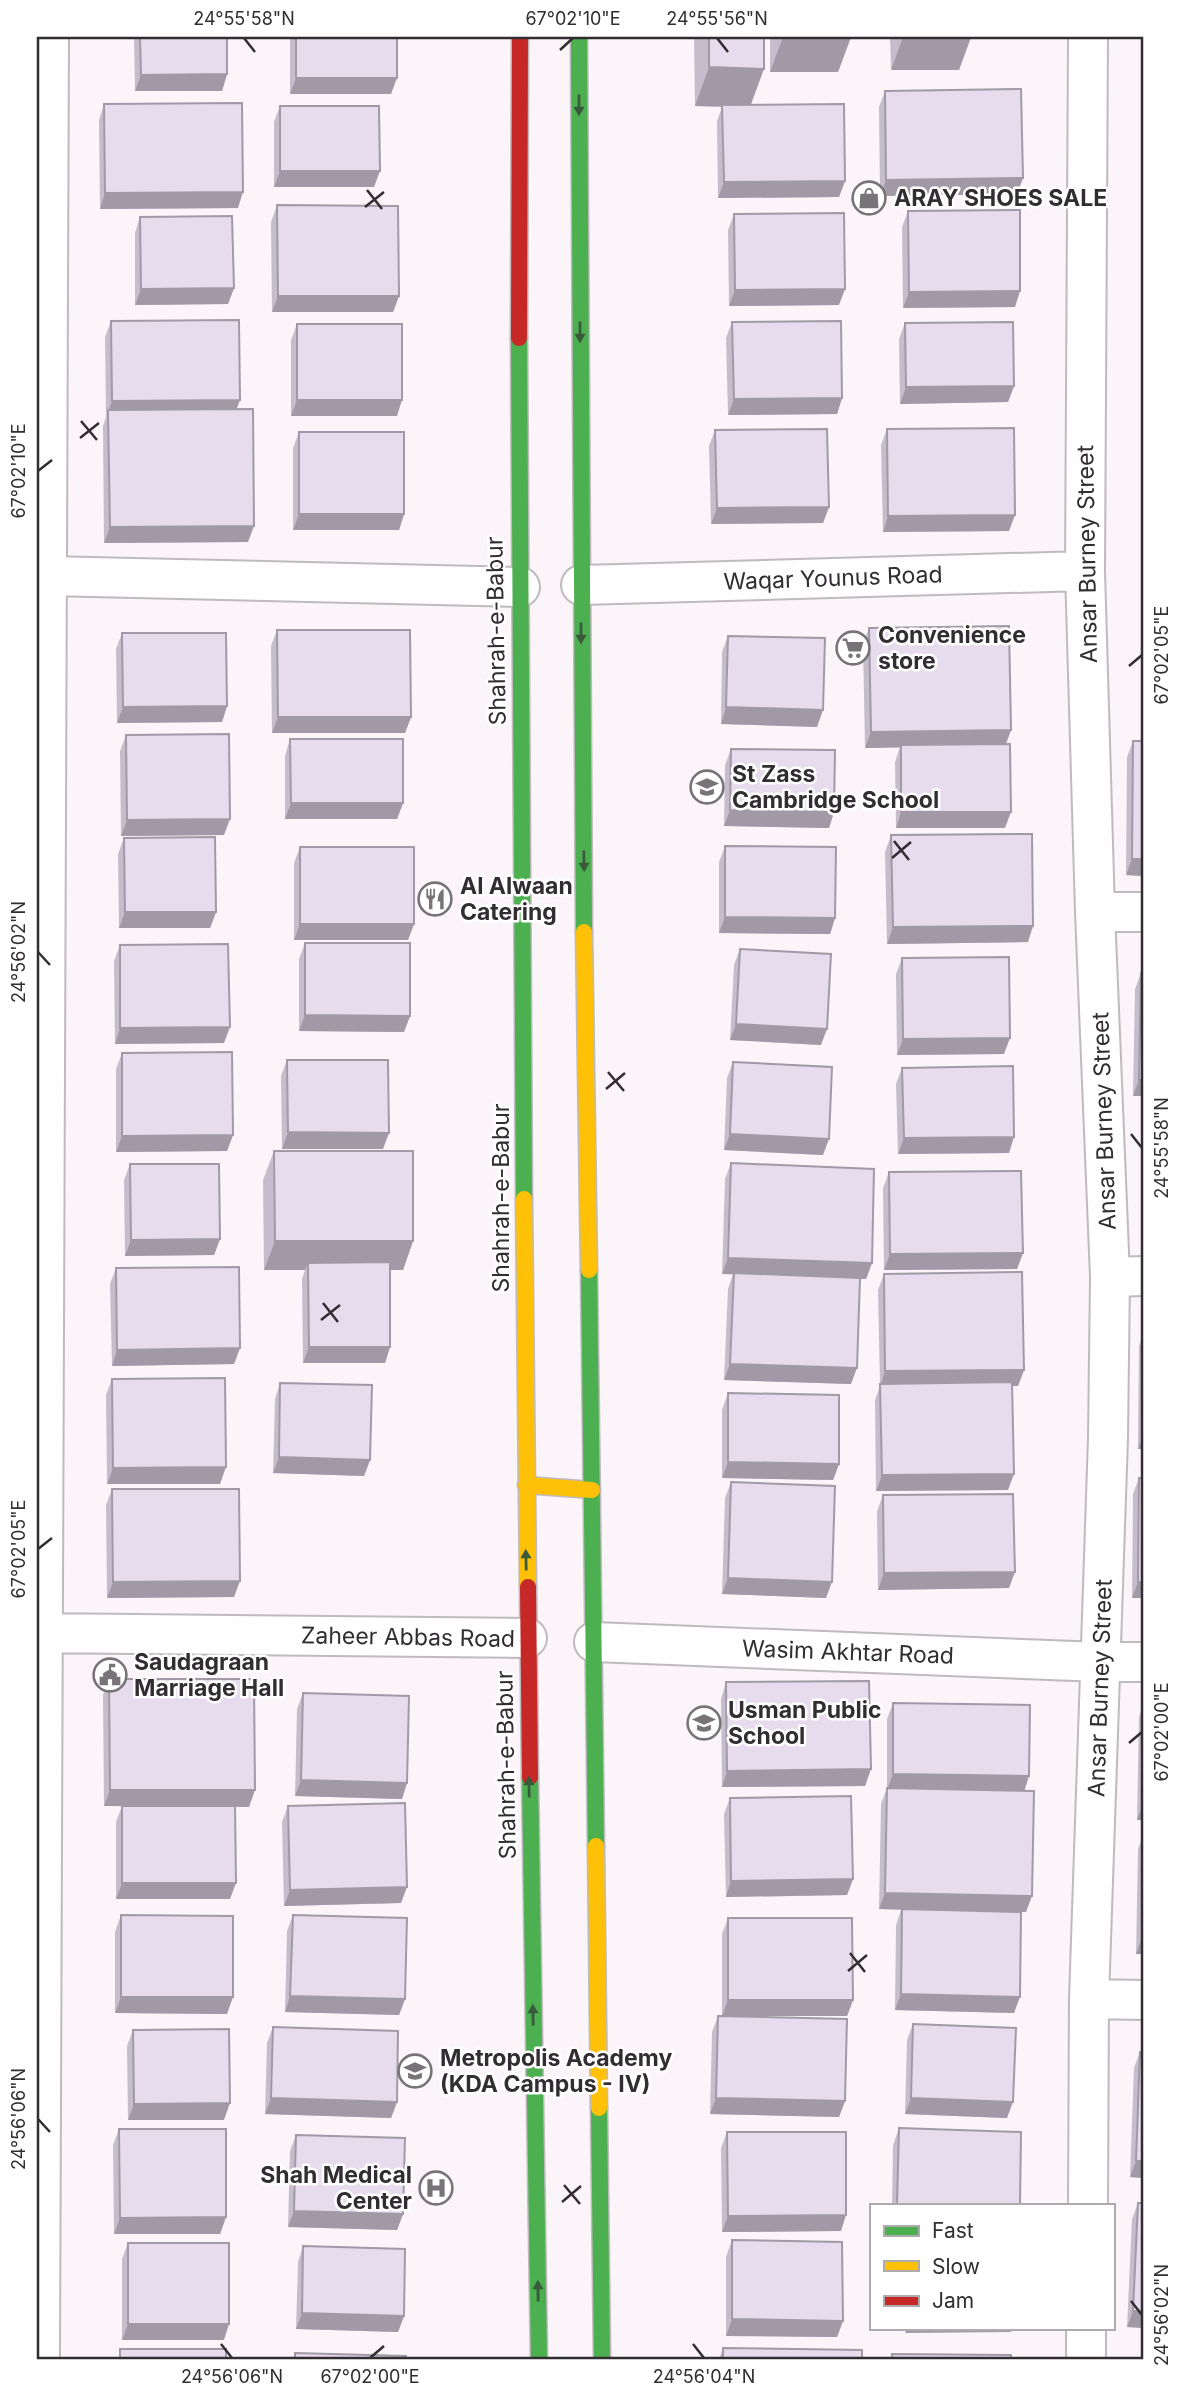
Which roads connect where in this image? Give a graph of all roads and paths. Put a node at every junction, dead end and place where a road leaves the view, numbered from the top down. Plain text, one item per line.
1 (49, 37) edge
2 (520, 37) edge
3 (579, 37) edge
4 (1088, 37) edge
5 (1085, 571) junction
6 (47, 576) junction
7 (581, 585) junction
8 (520, 587) junction
9 (41, 911) edge
10 (1095, 912) junction
11 (1144, 912) edge
12 (1127, 1276) edge
13 (40, 1282) edge
14 (526, 1485) junction
15 (592, 1490) junction
16 (39, 1633) edge
17 (527, 1638) junction
18 (594, 1643) junction
19 (1101, 1662) junction
20 (1144, 1662) edge
21 (38, 1997) edge
22 (1089, 2000) junction
23 (1144, 2000) edge
24 (1087, 2204) edge
25 (1086, 2330) edge
26 (38, 2350) edge
27 (539, 2359) edge
28 (602, 2359) edge
29 (1086, 2359) edge

1 - 6 street
2 - 8 main road, Shahrah-e-Babur
3 -> 7 main road
4 - 5 street, Ansar Burney Street
5 - 7 street, Waqar Younus Road
5 - 10 street, Ansar Burney Street
6 - 8 street
6 - 9 street
7 -> 15 main road
8 - 14 main road, Shahrah-e-Babur
9 - 13 street
10 - 11 street
10 - 12 street, Ansar Burney Street
12 - 19 street, Ansar Burney Street
13 - 16 street
14 - 15 main road
17 -> 14 main road, Shahrah-e-Babur
15 - 18 main road
16 - 17 street, Zaheer Abbas Road
16 - 21 street
27 -> 17 main road, Shahrah-e-Babur
18 - 19 street, Wasim Akhtar Road
18 - 28 main road
19 - 20 street, Wasim Akhtar Road
19 - 22 street, Ansar Burney Street
21 - 26 street
22 - 23 street
22 - 24 street, Ansar Burney Street
25 - 29 street

